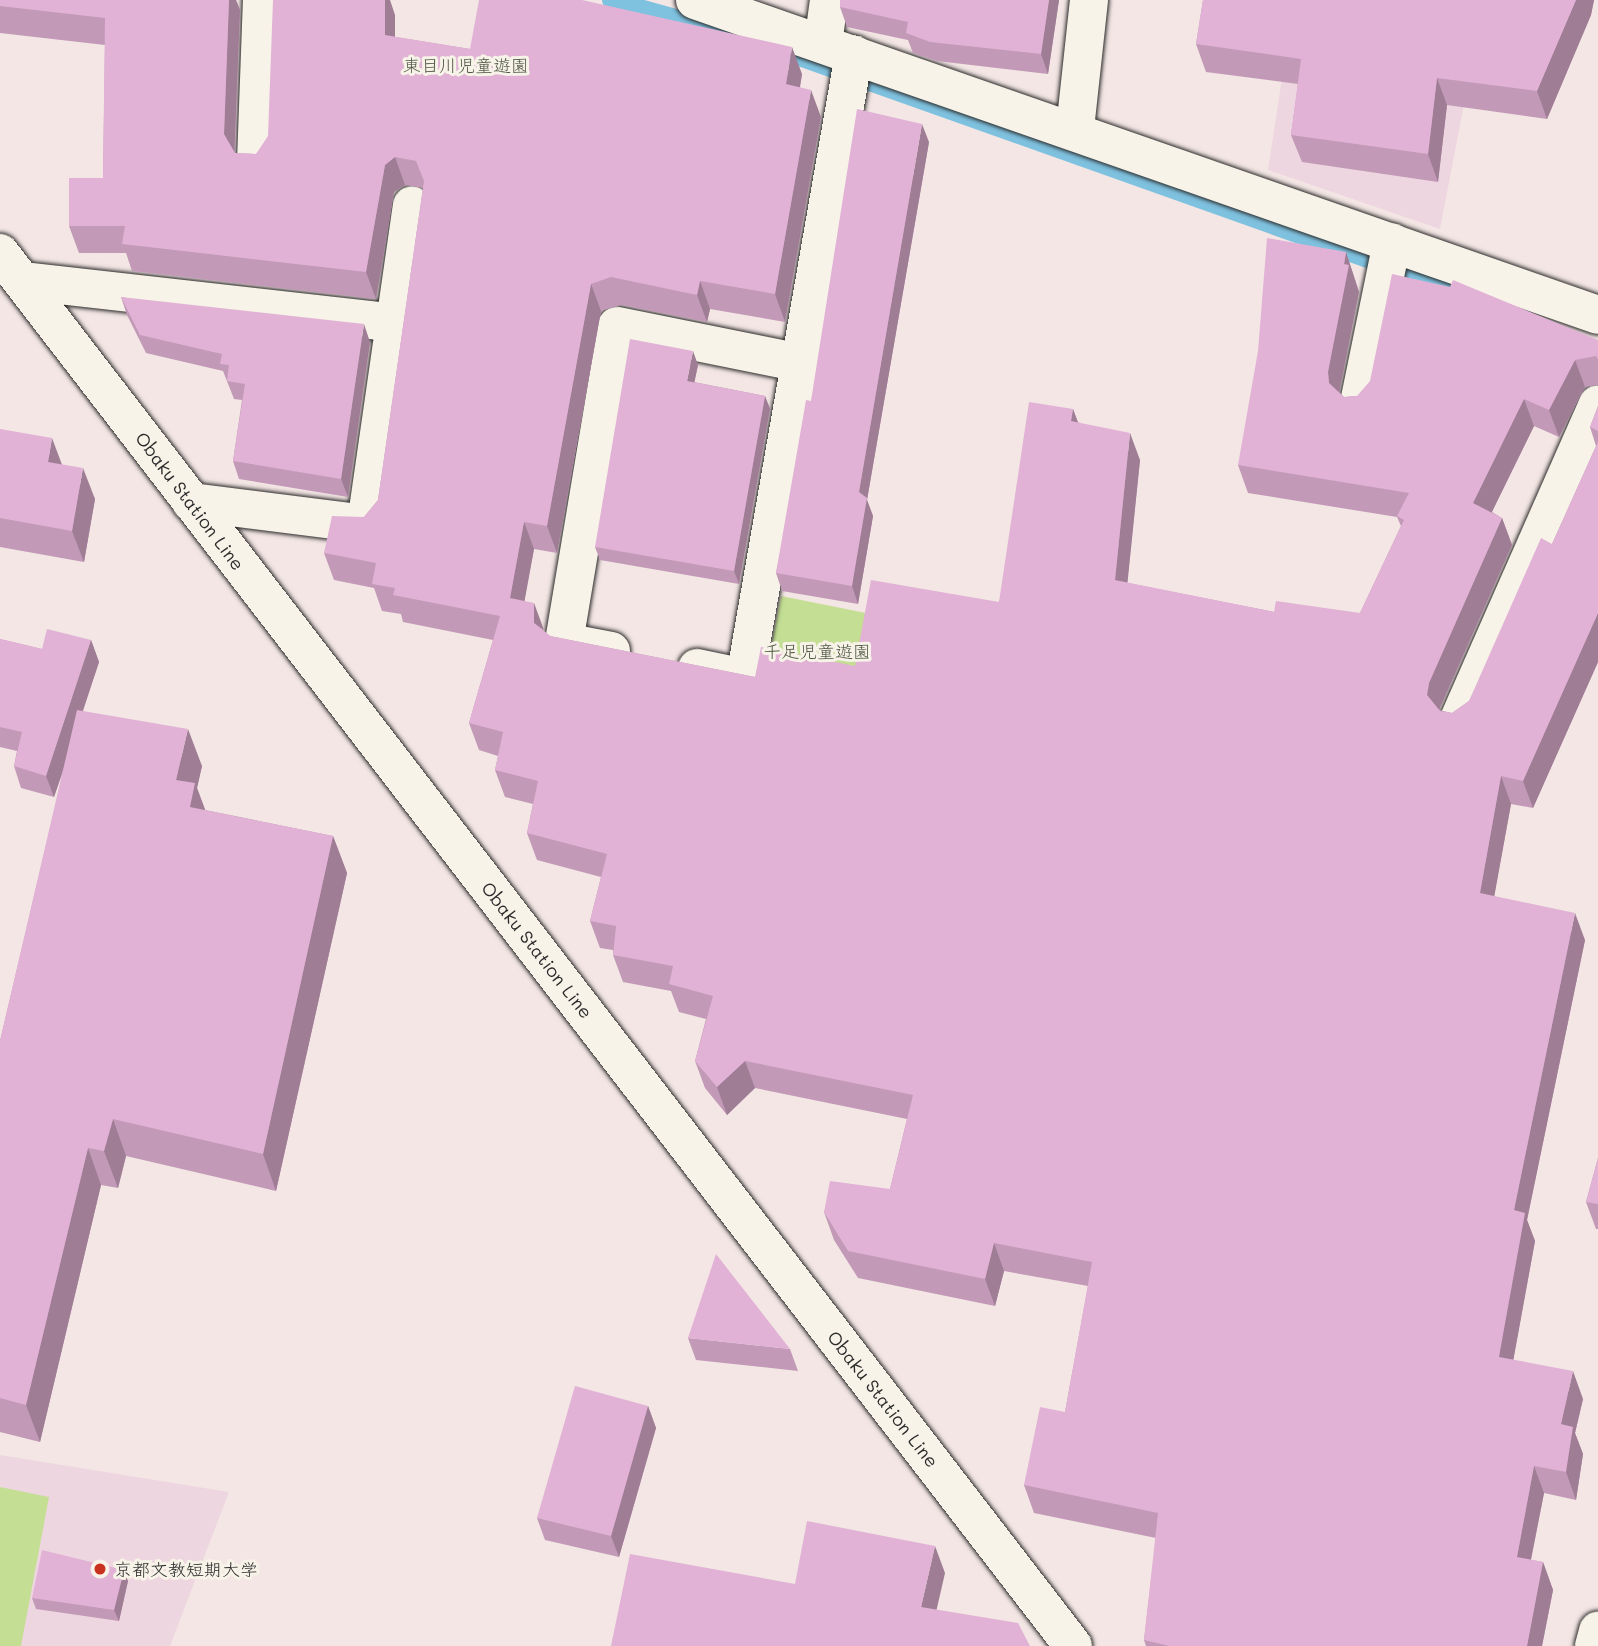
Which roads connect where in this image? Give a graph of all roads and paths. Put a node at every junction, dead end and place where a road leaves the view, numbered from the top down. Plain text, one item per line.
1 (262, 0) edge
2 (695, 0) edge
3 (829, 0) edge
4 (1089, 0) edge
5 (844, 52) junction
6 (1075, 129) junction
7 (256, 162) edge
8 (412, 205) dead end
9 (1392, 244) junction
10 (12, 267) edge
11 (1598, 315) edge
12 (395, 323) junction
13 (800, 363) junction
14 (1359, 403) edge
15 (1598, 404) edge
16 (191, 502) junction
17 (1460, 719) edge
18 (1598, 1631) edge
19 (1073, 1646) edge
20 (1594, 1646) edge

1 - 7 street
2 - 5 street
3 - 5 street
4 - 6 street
5 - 6 street
5 - 13 street
6 - 9 street
8 - 12 street
9 - 11 street
9 - 14 street
10 - 12 street
10 - 16 street, Obaku Station Line
12 - 16 street
13 - 13 street
15 - 17 street
16 - 19 street, Obaku Station Line
18 - 20 street

